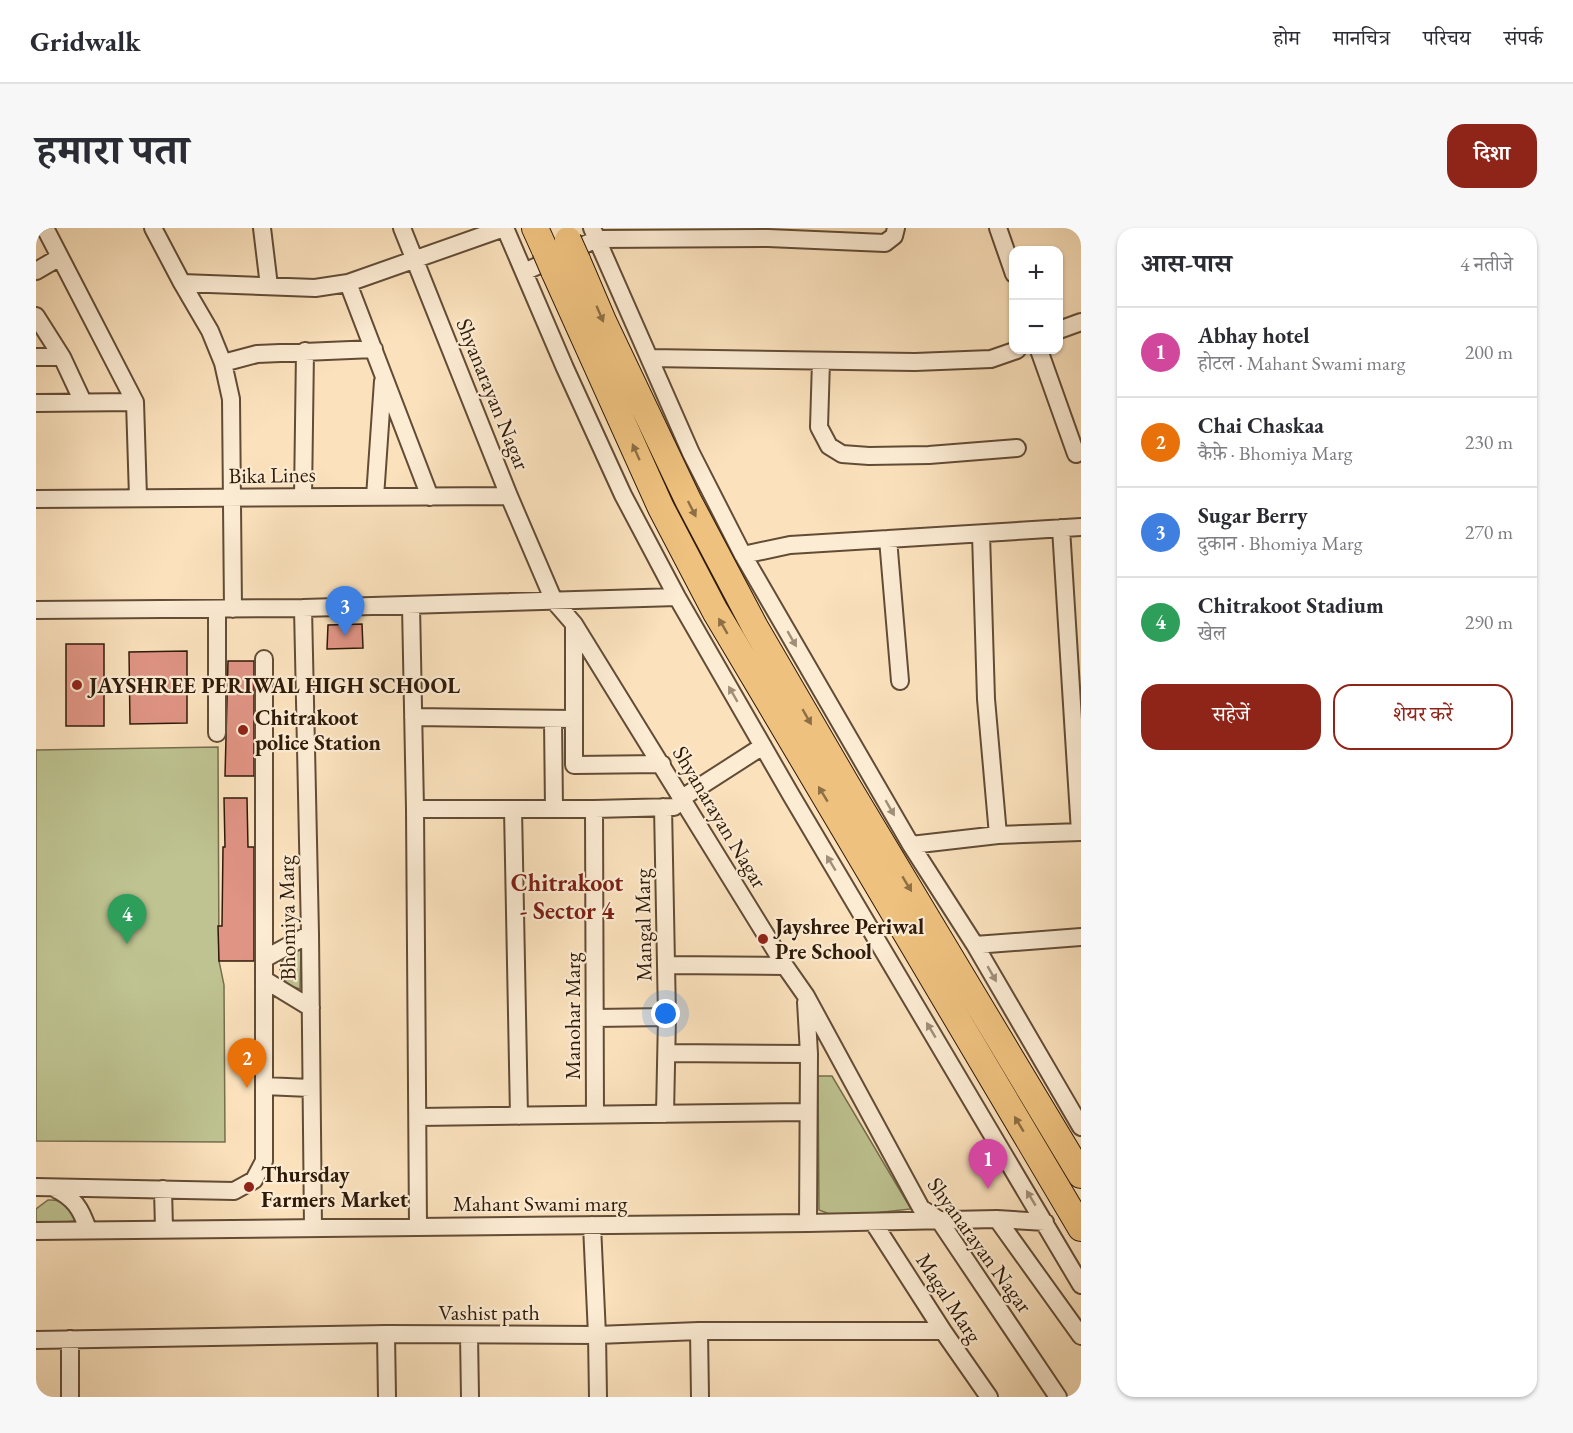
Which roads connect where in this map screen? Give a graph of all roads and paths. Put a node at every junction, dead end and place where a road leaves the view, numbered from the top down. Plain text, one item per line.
1 (45, 228) edge
2 (153, 228) edge
3 (262, 228) edge
4 (402, 228) edge
5 (504, 228) edge
6 (896, 228) edge
7 (999, 228) edge
8 (721, 233) edge
9 (595, 234) edge
10 (803, 234) edge
11 (570, 243) edge
12 (545, 250) edge
13 (60, 257) junction
14 (415, 259) junction
15 (1009, 259) edge
16 (36, 271) edge
17 (524, 272) junction
18 (182, 283) junction
19 (348, 283) junction
20 (269, 286) junction
21 (36, 316) edge
22 (1081, 322) edge
23 (1063, 329) edge
24 (374, 349) junction
25 (305, 351) junction
26 (1009, 353) edge
27 (1040, 354) edge
28 (36, 357) edge
29 (62, 357) junction
30 (650, 358) junction
31 (820, 361) junction
32 (223, 363) junction
33 (384, 375) junction
34 (83, 402) junction
35 (135, 402) junction
36 (36, 403) edge
37 (1017, 448) dead end
38 (1073, 454) edge
39 (509, 496) junction
40 (138, 497) junction
41 (303, 497) junction
42 (375, 497) junction
43 (430, 497) junction
44 (232, 498) junction
45 (36, 499) edge
46 (1081, 527) edge
47 (1061, 528) junction
48 (981, 534) junction
49 (888, 539) junction
50 (743, 555) junction
51 (677, 597) junction
52 (554, 601) junction
53 (411, 605) junction
54 (303, 608) junction
55 (225, 609) junction
56 (36, 610) edge
57 (574, 624) junction
58 (264, 658) dead end
59 (900, 681) dead end
60 (413, 717) junction
61 (553, 719) junction
62 (574, 719) junction
63 (217, 733) dead end
64 (763, 746) junction
65 (662, 764) junction
66 (685, 802) junction
67 (663, 807) junction
68 (415, 809) junction
69 (513, 809) junction
70 (554, 809) junction
71 (594, 809) junction
72 (1081, 832) edge
73 (998, 835) junction
74 (911, 845) junction
75 (310, 934) junction
76 (1081, 937) edge
77 (975, 945) junction
78 (264, 959) junction
79 (666, 964) junction
80 (785, 966) junction
81 (265, 980) junction
82 (806, 996) junction
83 (311, 1008) junction
84 (667, 1017) junction
85 (595, 1018) junction
86 (667, 1053) junction
87 (809, 1054) junction
88 (264, 1086) junction
89 (310, 1088) junction
90 (808, 1112) junction
91 (595, 1114) junction
92 (665, 1114) junction
93 (519, 1116) junction
94 (418, 1117) junction
95 (1081, 1127) edge
96 (1081, 1175) edge
97 (44, 1187) edge
98 (163, 1189) junction
99 (36, 1197) edge
100 (997, 1219) junction
101 (939, 1220) junction
102 (873, 1222) junction
103 (1045, 1222) junction
104 (808, 1223) junction
105 (592, 1225) junction
106 (418, 1226) junction
107 (313, 1227) junction
108 (1081, 1228) edge
109 (164, 1229) junction
110 (88, 1230) junction
111 (36, 1231) edge
112 (1081, 1285) edge
113 (699, 1331) junction
114 (943, 1331) junction
115 (387, 1334) junction
116 (469, 1335) junction
117 (597, 1335) junction
118 (1081, 1336) edge
119 (70, 1339) junction
120 (36, 1340) edge
121 (70, 1397) edge
122 (387, 1397) edge
123 (470, 1397) edge
124 (598, 1397) edge
125 (700, 1397) edge
126 (989, 1397) edge
127 (1058, 1397) edge

1 - 13 street
2 - 18 street
3 - 20 street
4 - 14 street, Shyanarayan Nagar
5 - 14 street
5 - 17 street
6 - 10 street
7 - 15 street
8 - 9 street
8 - 10 street
9 - 17 street
9 - 30 street
11 -> 96 highway
108 -> 12 highway
13 - 16 street
13 - 35 street
14 - 19 street
14 - 39 street, Shyanarayan Nagar
17 - 51 street
18 - 20 street
18 - 32 street
19 - 20 street
19 - 24 street
21 - 29 street
22 - 23 street
24 - 25 street
24 - 33 street
25 - 32 street
25 - 41 street
26 - 31 street
27 - 38 street
28 - 29 street
29 - 34 street
30 - 31 street
30 - 50 street
31 - 37 street
32 - 44 street
33 - 42 street
33 - 43 street
34 - 35 street
34 - 36 street
35 - 40 street
39 - 43 street, Bika Lines
39 - 52 street, Shyanarayan Nagar
40 - 44 street, Bika Lines
40 - 45 street, Bika Lines
41 - 42 street, Bika Lines
41 - 44 street, Bika Lines
42 - 43 street, Bika Lines
44 - 55 street
46 - 47 street
47 - 48 street
47 - 72 street
48 - 49 street
48 - 73 street
49 - 50 street
49 - 59 street
50 -> 74 street
51 - 52 street
64 -> 51 street
52 - 53 street
52 - 57 street, Shyanarayan Nagar
53 - 54 street
53 - 60 street
54 - 55 street
54 - 75 street, Bhomiya Marg
55 - 56 street
55 - 63 street
57 - 62 street
57 - 65 street, Shyanarayan Nagar
58 - 78 street
60 - 61 street
60 - 68 street
61 - 62 street
61 - 70 street
62 - 65 street
64 - 66 street
103 -> 64 street
65 - 66 street, Shyanarayan Nagar
66 - 67 street
66 - 80 street, Shyanarayan Nagar
67 - 71 street
67 - 79 street, Mangal Marg
68 - 69 street
68 - 94 street
69 - 70 street
69 - 93 street
70 - 71 street
71 - 85 street, Manohar Marg
72 - 73 street
73 - 74 street
74 - 77 street
75 - 78 street
75 - 83 street, Bhomiya Marg
76 - 77 street
77 -> 95 street
78 - 81 street
79 - 80 street
79 - 84 street, Mangal Marg
80 - 82 street, Shyanarayan Nagar
81 - 83 street
81 - 88 street
82 - 87 street
82 - 101 street, Shyanarayan Nagar
83 - 89 street, Bhomiya Marg
84 - 85 street
84 - 86 street, Mangal Marg
85 - 91 street, Manohar Marg
86 - 87 street
86 - 92 street, Mangal Marg
87 - 90 street
88 - 89 street
88 - 98 street
89 - 107 street, Bhomiya Marg
90 - 92 street
90 - 104 street
91 - 92 street
91 - 93 street
93 - 94 street
94 - 106 street
97 - 98 street
97 - 99 street
97 - 110 street
98 - 109 street
100 - 101 street, Mahant Swami marg
100 - 103 street, Mahant Swami marg
100 - 118 street
101 - 102 street, Mahant Swami marg
101 - 127 street, Shyanarayan Nagar
102 - 104 street, Mahant Swami marg
102 - 114 street, Magal Marg
103 - 112 street
104 - 105 street, Mahant Swami marg
105 - 106 street, Mahant Swami marg
105 - 117 street
106 - 107 street, Mahant Swami marg
107 - 109 street, Mahant Swami marg
109 - 110 street, Mahant Swami marg
110 - 111 street, Mahant Swami marg
113 - 114 street, Vashist path
113 - 117 street, Vashist path
113 - 125 street
114 - 126 street, Magal Marg
115 - 116 street, Vashist path
115 - 119 street, Vashist path
115 - 122 street
116 - 117 street, Vashist path
116 - 123 street
117 - 124 street
119 - 120 street, Vashist path
119 - 121 street

